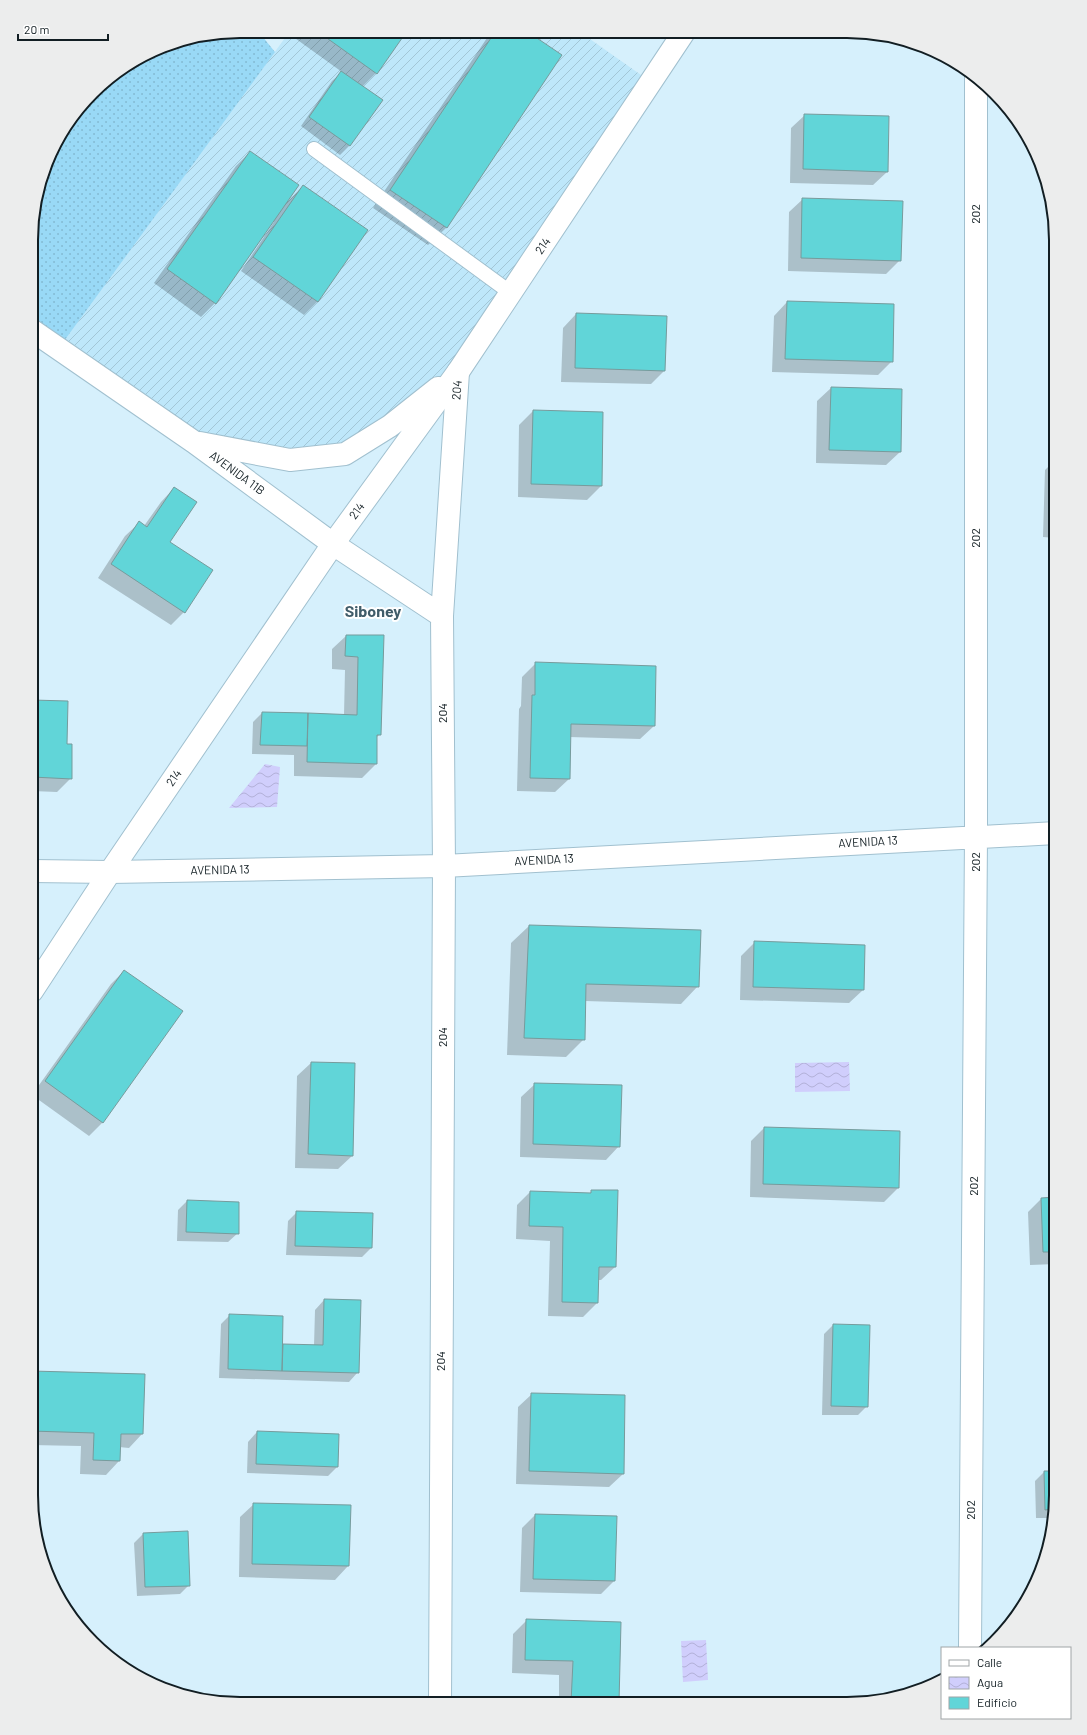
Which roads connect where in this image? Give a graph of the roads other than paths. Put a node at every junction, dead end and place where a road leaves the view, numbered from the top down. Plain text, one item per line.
1 (680, 38) edge
2 (976, 85) edge
3 (314, 149) dead end
4 (511, 293) junction
5 (38, 334) edge
6 (458, 372) junction
7 (194, 442) junction
8 (333, 544) junction
9 (442, 616) junction
10 (1049, 833) edge
11 (976, 836) junction
12 (444, 866) junction
13 (38, 871) edge
14 (110, 872) junction
15 (38, 982) edge
16 (970, 1647) edge
17 (440, 1697) edge

1 - 4 street, 214
2 - 11 street, 202
3 - 4 lane
4 - 6 street, 214
5 - 7 street, AVENIDA 11B
6 - 7 street
6 - 8 street, 214
6 - 9 street, 204
7 - 8 street, AVENIDA 11B
8 - 9 street, AVENIDA 11B
8 - 14 street, 214
9 - 12 street, 204
10 - 11 street, AVENIDA 13
11 - 12 street, AVENIDA 13
11 - 16 street, 202
12 - 14 street, AVENIDA 13
12 - 17 street, 204
13 - 14 street, AVENIDA 13
14 - 15 street, 214

